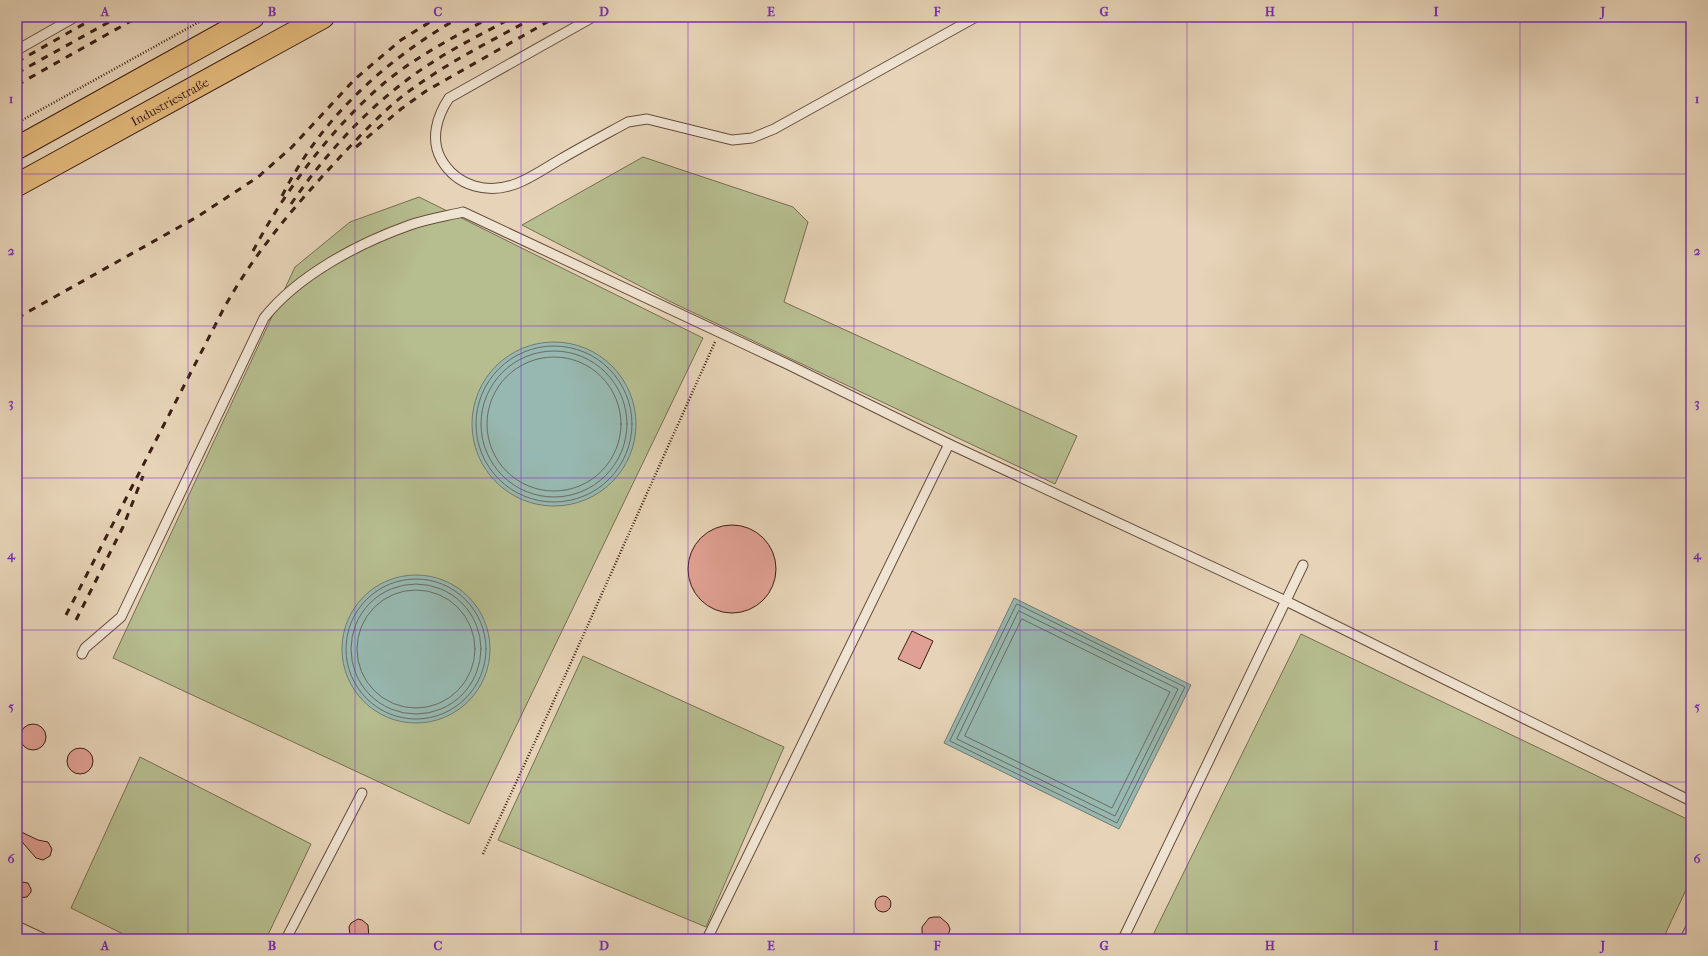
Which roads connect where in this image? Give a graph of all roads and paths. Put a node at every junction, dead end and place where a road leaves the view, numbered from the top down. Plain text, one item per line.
1 (75, 17) edge
2 (208, 17) edge
3 (253, 17) edge
4 (323, 17) edge
5 (593, 17) edge
6 (976, 17) edge
7 (17, 50) edge
8 (17, 123) edge
9 (17, 148) edge
10 (17, 185) edge
11 (719, 332) junction
12 (949, 444) junction
13 (1303, 565) dead end
14 (1286, 601) junction
15 (82, 654) dead end
16 (362, 793) dead end
17 (1691, 801) edge
18 (483, 854) dead end
19 (17, 926) edge
20 (1691, 927) edge
21 (45, 939) edge
22 (286, 939) edge
23 (707, 939) edge
24 (1123, 939) edge
25 (1685, 939) edge

1 - 7 lane
2 - 8 path
3 - 9 highway
4 - 10 highway, Industriestraße
5 - 6 lane
11 - 12 lane
11 - 15 lane
11 - 18 path
12 - 14 lane
12 - 23 lane
13 - 14 lane
14 - 17 lane
14 - 24 lane
16 - 22 lane
19 - 21 lane
20 - 25 lane

